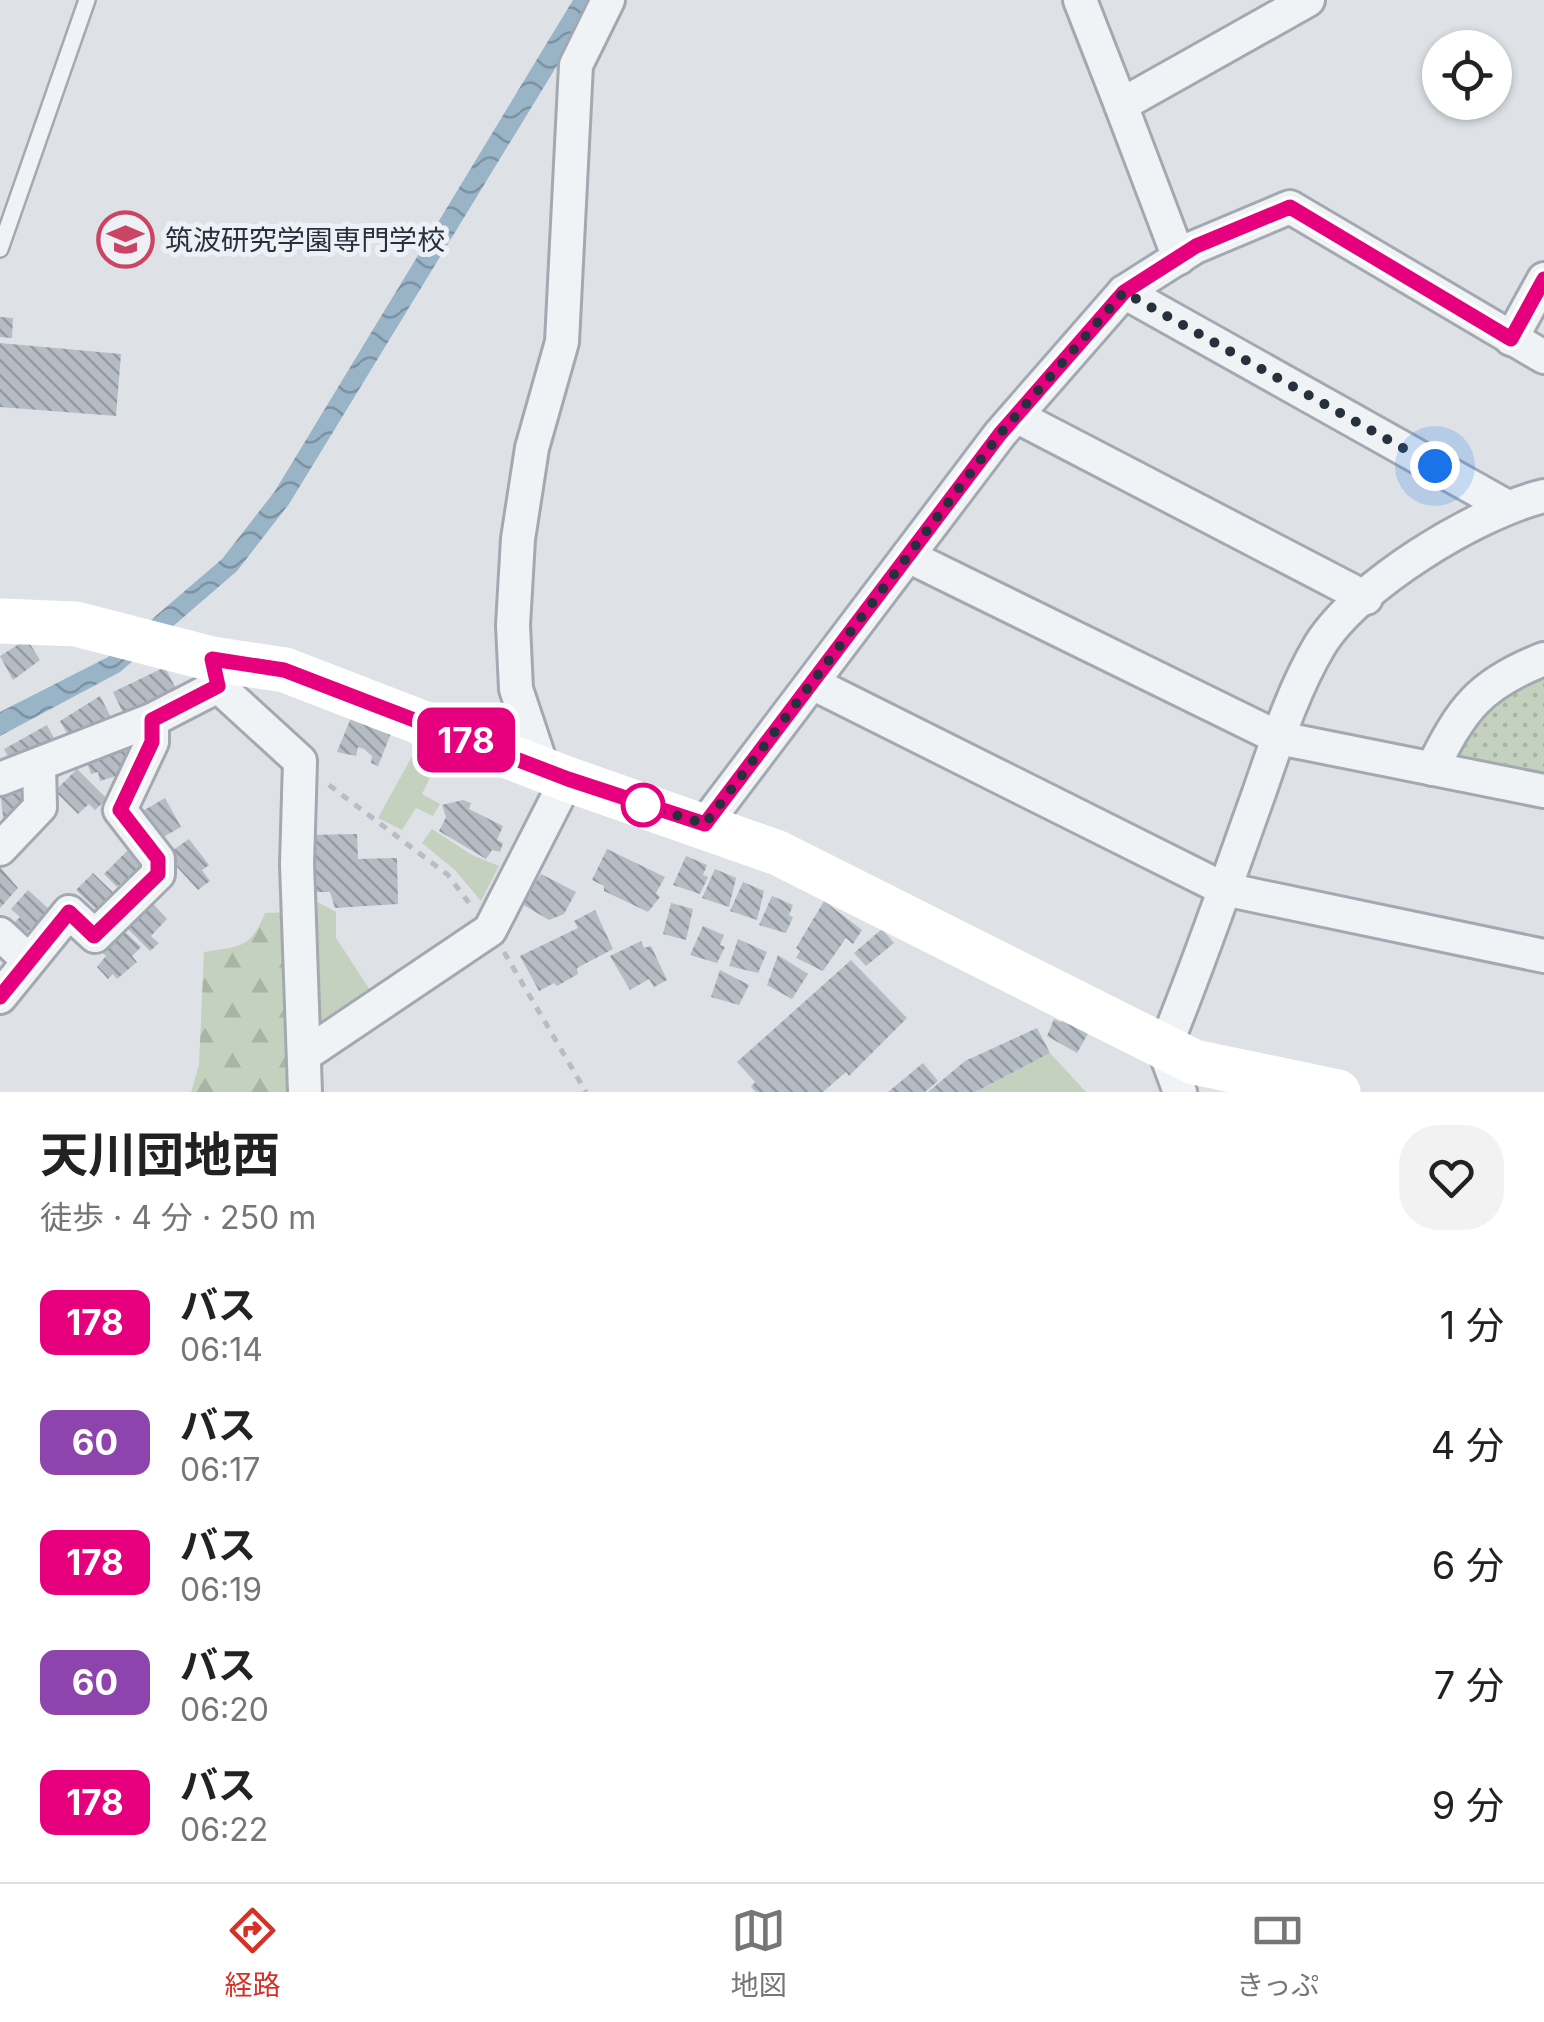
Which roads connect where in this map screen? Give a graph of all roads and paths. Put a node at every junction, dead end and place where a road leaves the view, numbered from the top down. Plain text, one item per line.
1 (87, 0) edge
2 (608, 0) edge
3 (1080, 0) edge
4 (1308, 0) edge
5 (1121, 105) junction
6 (0, 249) edge
7 (1179, 258) junction
8 (1544, 279) edge
9 (1124, 292) junction
10 (1511, 339) junction
11 (1544, 357) edge
12 (1016, 416) junction
13 (1544, 496) edge
14 (1504, 506) junction
15 (908, 556) junction
16 (1366, 598) junction
17 (0, 621) edge
18 (1544, 658) edge
19 (215, 673) junction
20 (814, 684) junction
21 (152, 720) junction
22 (1279, 738) junction
23 (39, 766) junction
24 (1432, 768) junction
25 (555, 774) junction
26 (0, 779) edge
27 (1544, 791) edge
28 (705, 824) junction
29 (0, 850) edge
30 (1224, 889) junction
31 (0, 934) edge
32 (1544, 956) edge
33 (27, 959) junction
34 (0, 997) edge
35 (1164, 1050) junction
36 (306, 1054) junction
37 (304, 1092) edge
38 (1180, 1092) edge
39 (1338, 1092) edge

1 - 6 lane
2 - 25 street
3 - 5 street
4 - 5 street
5 - 7 street
7 - 9 street
7 - 10 street
8 - 10 street
9 - 12 street
9 - 14 street
10 - 11 street
12 - 15 street
12 - 16 street
13 - 14 street
14 - 16 street
15 - 20 street
15 - 22 street
16 - 22 street
17 - 19 street
18 - 24 street
19 - 21 street
19 - 25 street
19 - 36 street
20 - 28 street
20 - 30 street
21 - 23 street
21 - 33 street
22 - 24 street
22 - 30 street
23 - 26 street
23 - 29 street
24 - 27 street
25 - 28 street
25 - 36 street
28 - 35 street
30 - 32 street
30 - 35 street
31 - 33 street
33 - 34 street
35 - 38 street
35 - 39 street
36 - 37 street

